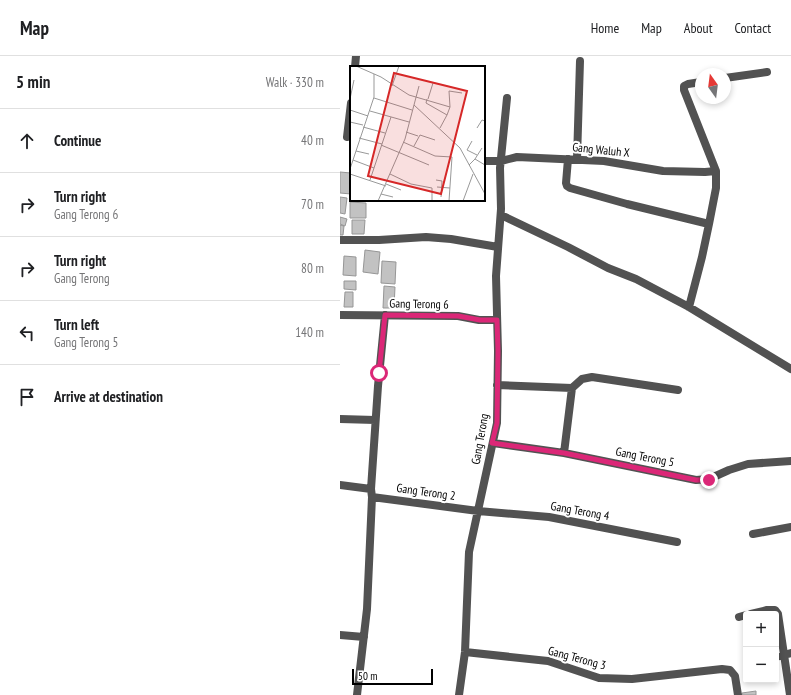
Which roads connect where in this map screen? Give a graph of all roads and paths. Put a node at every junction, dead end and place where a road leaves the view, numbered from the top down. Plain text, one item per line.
1 (356, 56) edge
2 (580, 60) dead end
3 (355, 66) edge
4 (767, 72) dead end
5 (731, 77) edge
6 (695, 83) edge
7 (507, 98) dead end
8 (350, 110) edge
9 (346, 137) edge
10 (573, 159) junction
11 (485, 161) edge
12 (500, 161) junction
13 (716, 171) junction
14 (501, 216) junction
15 (709, 224) junction
16 (340, 240) edge
17 (498, 247) junction
18 (689, 307) junction
19 (340, 315) edge
20 (385, 315) junction
21 (497, 320) junction
22 (791, 369) edge
23 (497, 385) junction
24 (572, 388) junction
25 (678, 390) dead end
26 (340, 419) edge
27 (375, 420) junction
28 (492, 443) junction
29 (564, 453) junction
30 (791, 461) edge
31 (340, 485) edge
32 (372, 493) junction
33 (478, 511) junction
34 (791, 527) edge
35 (753, 534) dead end
36 (677, 542) dead end
37 (763, 611) edge
38 (776, 611) edge
39 (779, 621) edge
40 (340, 635) edge
41 (364, 637) junction
42 (465, 652) junction
43 (784, 655) edge
44 (357, 695) edge
45 (459, 695) edge
46 (738, 695) edge
47 (790, 695) edge

1 - 3 street
2 - 10 street
4 - 5 street
6 - 13 street
7 - 12 street, Gang Terong
8 - 9 street
10 - 12 street, Gang Waluh X
10 - 13 street, Gang Waluh X
10 - 15 street
11 - 12 street, Gang Waluh X
12 - 14 street, Gang Terong
13 - 15 street
14 - 17 street, Gang Terong
14 - 18 street
15 - 18 street
16 - 17 street
17 - 21 street, Gang Terong
18 - 22 street
19 - 20 street, Gang Terong 6
20 - 21 street, Gang Terong 6
20 - 27 street
21 - 23 street, Gang Terong
23 - 24 street
23 - 28 street, Gang Terong
24 - 25 street
24 - 29 street
26 - 27 street
27 - 32 street
28 - 29 street, Gang Terong 5
28 - 33 street, Gang Terong
29 - 30 street, Gang Terong 5
31 - 32 street, Gang Terong 2
32 - 33 street, Gang Terong 2
32 - 41 street
33 - 36 street, Gang Terong 4
33 - 42 street, Gang Terong
34 - 35 street
37 - 38 street
39 - 43 street
40 - 41 street
41 - 44 street
42 - 45 street, Gang Terong
42 - 46 street, Gang Terong 3
43 - 47 street

